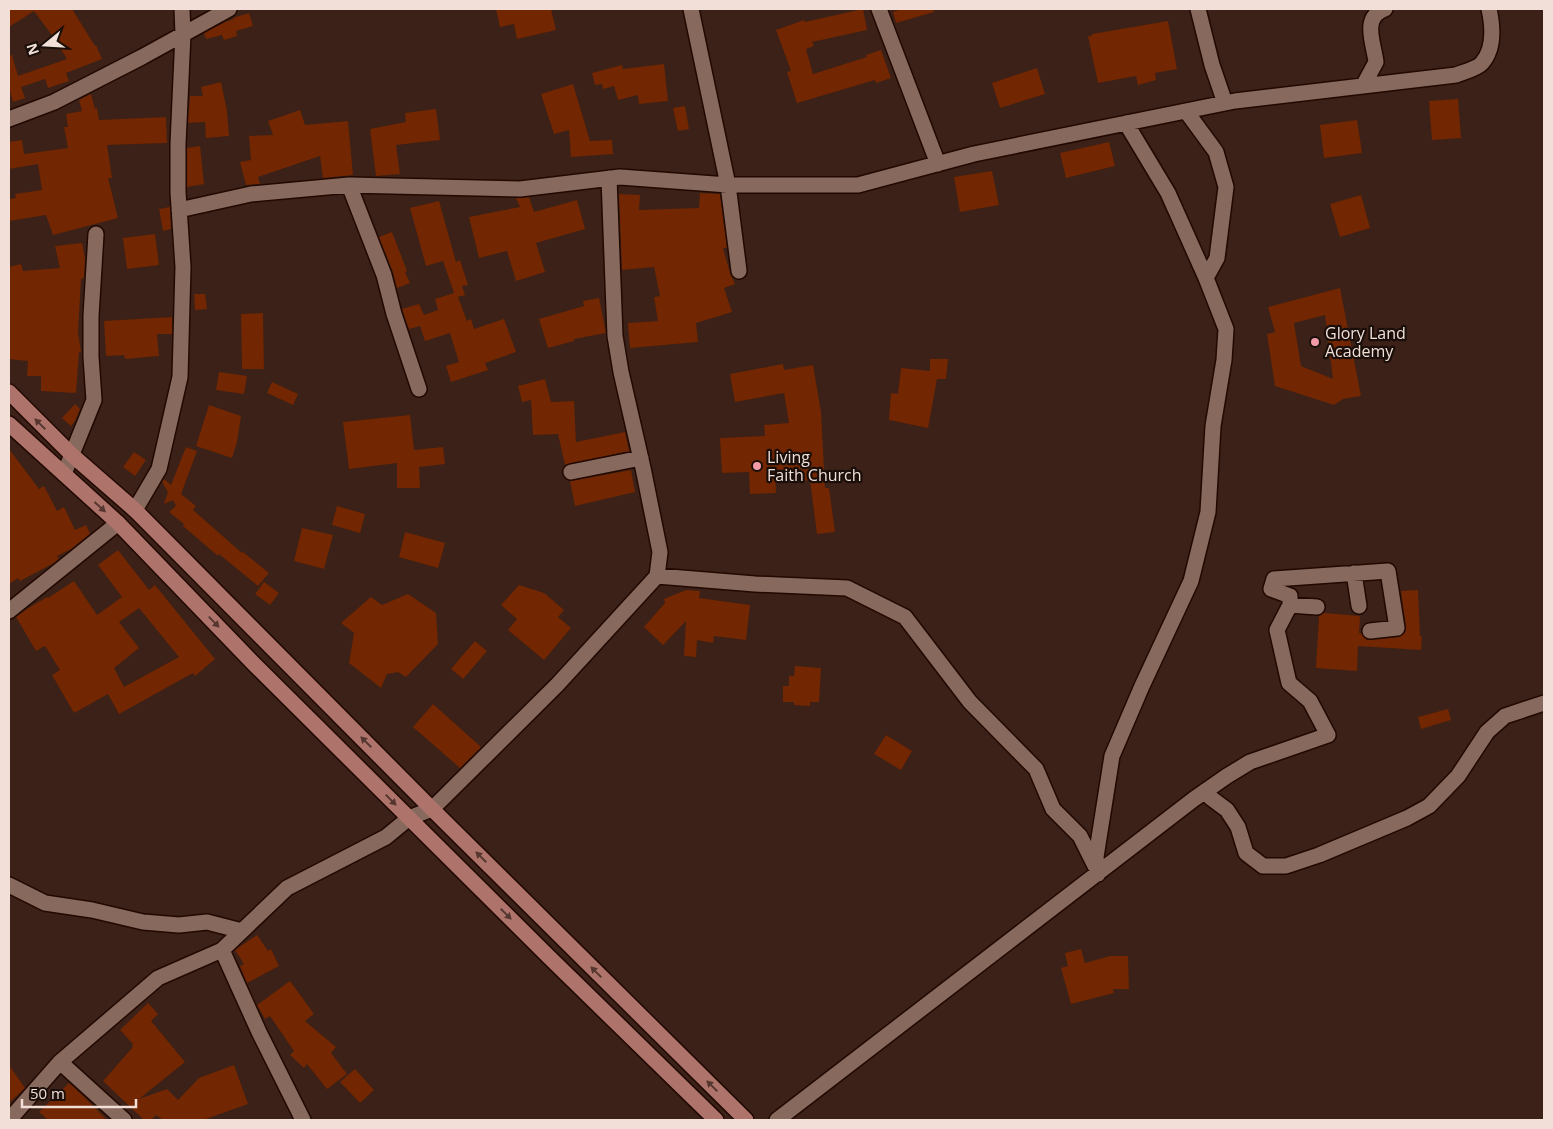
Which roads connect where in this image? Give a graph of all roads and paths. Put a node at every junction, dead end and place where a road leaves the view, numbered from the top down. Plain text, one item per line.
1 (182, 9) edge
2 (229, 9) edge
3 (691, 9) edge
4 (880, 9) edge
5 (1198, 9) edge
6 (1384, 9) edge
7 (1489, 9) edge
8 (183, 34) junction
9 (1363, 86) junction
10 (1224, 103) junction
11 (1186, 111) junction
12 (9, 119) edge
13 (1126, 124) junction
14 (938, 164) junction
15 (610, 178) junction
16 (348, 185) junction
17 (728, 185) junction
18 (179, 210) junction
19 (96, 234) dead end
20 (739, 270) dead end
21 (1206, 278) junction
22 (419, 389) dead end
23 (9, 392) edge
24 (9, 424) edge
25 (72, 455) junction
26 (641, 458) junction
27 (571, 472) dead end
28 (64, 474) junction
29 (135, 510) junction
30 (118, 524) junction
31 (1354, 573) junction
32 (657, 576) junction
33 (1290, 605) junction
34 (1359, 606) dead end
35 (1317, 607) dead end
36 (9, 611) edge
37 (1370, 631) dead end
38 (1544, 703) edge
39 (1205, 791) junction
40 (432, 809) junction
41 (409, 818) junction
42 (1098, 874) junction
43 (9, 885) edge
44 (242, 931) junction
45 (222, 950) junction
46 (60, 1062) junction
47 (9, 1120) edge
48 (124, 1120) edge
49 (303, 1120) edge
50 (716, 1120) edge
51 (746, 1120) edge
52 (777, 1120) edge

1 - 8 street
2 - 8 street
3 - 17 street
4 - 14 street
5 - 10 street
6 - 9 street
7 - 9 street
8 - 12 street
8 - 18 street
9 - 10 street
10 - 11 street
11 - 13 street
11 - 21 street
13 - 14 street
13 - 21 street
14 - 17 street
15 - 16 street
15 - 17 street
15 - 26 street
16 - 18 street
16 - 22 street
17 - 20 street
18 - 29 street
19 - 25 street
21 - 42 street
25 -> 23 main road
24 - 28 main road
25 - 28 street
25 - 29 main road
26 - 27 street
26 - 32 street
28 -> 30 main road
40 -> 29 main road
30 - 36 street
30 -> 41 main road
31 - 33 street
31 - 34 street
31 - 37 street
32 - 40 street
32 - 42 street
33 - 35 street
33 - 39 street
38 - 39 street
39 - 42 street
40 - 41 street
51 -> 40 main road
41 - 44 street
41 -> 50 main road
42 - 52 street
43 - 44 street
44 - 45 street
45 - 46 street
45 - 49 street
46 - 47 street
46 - 48 street

